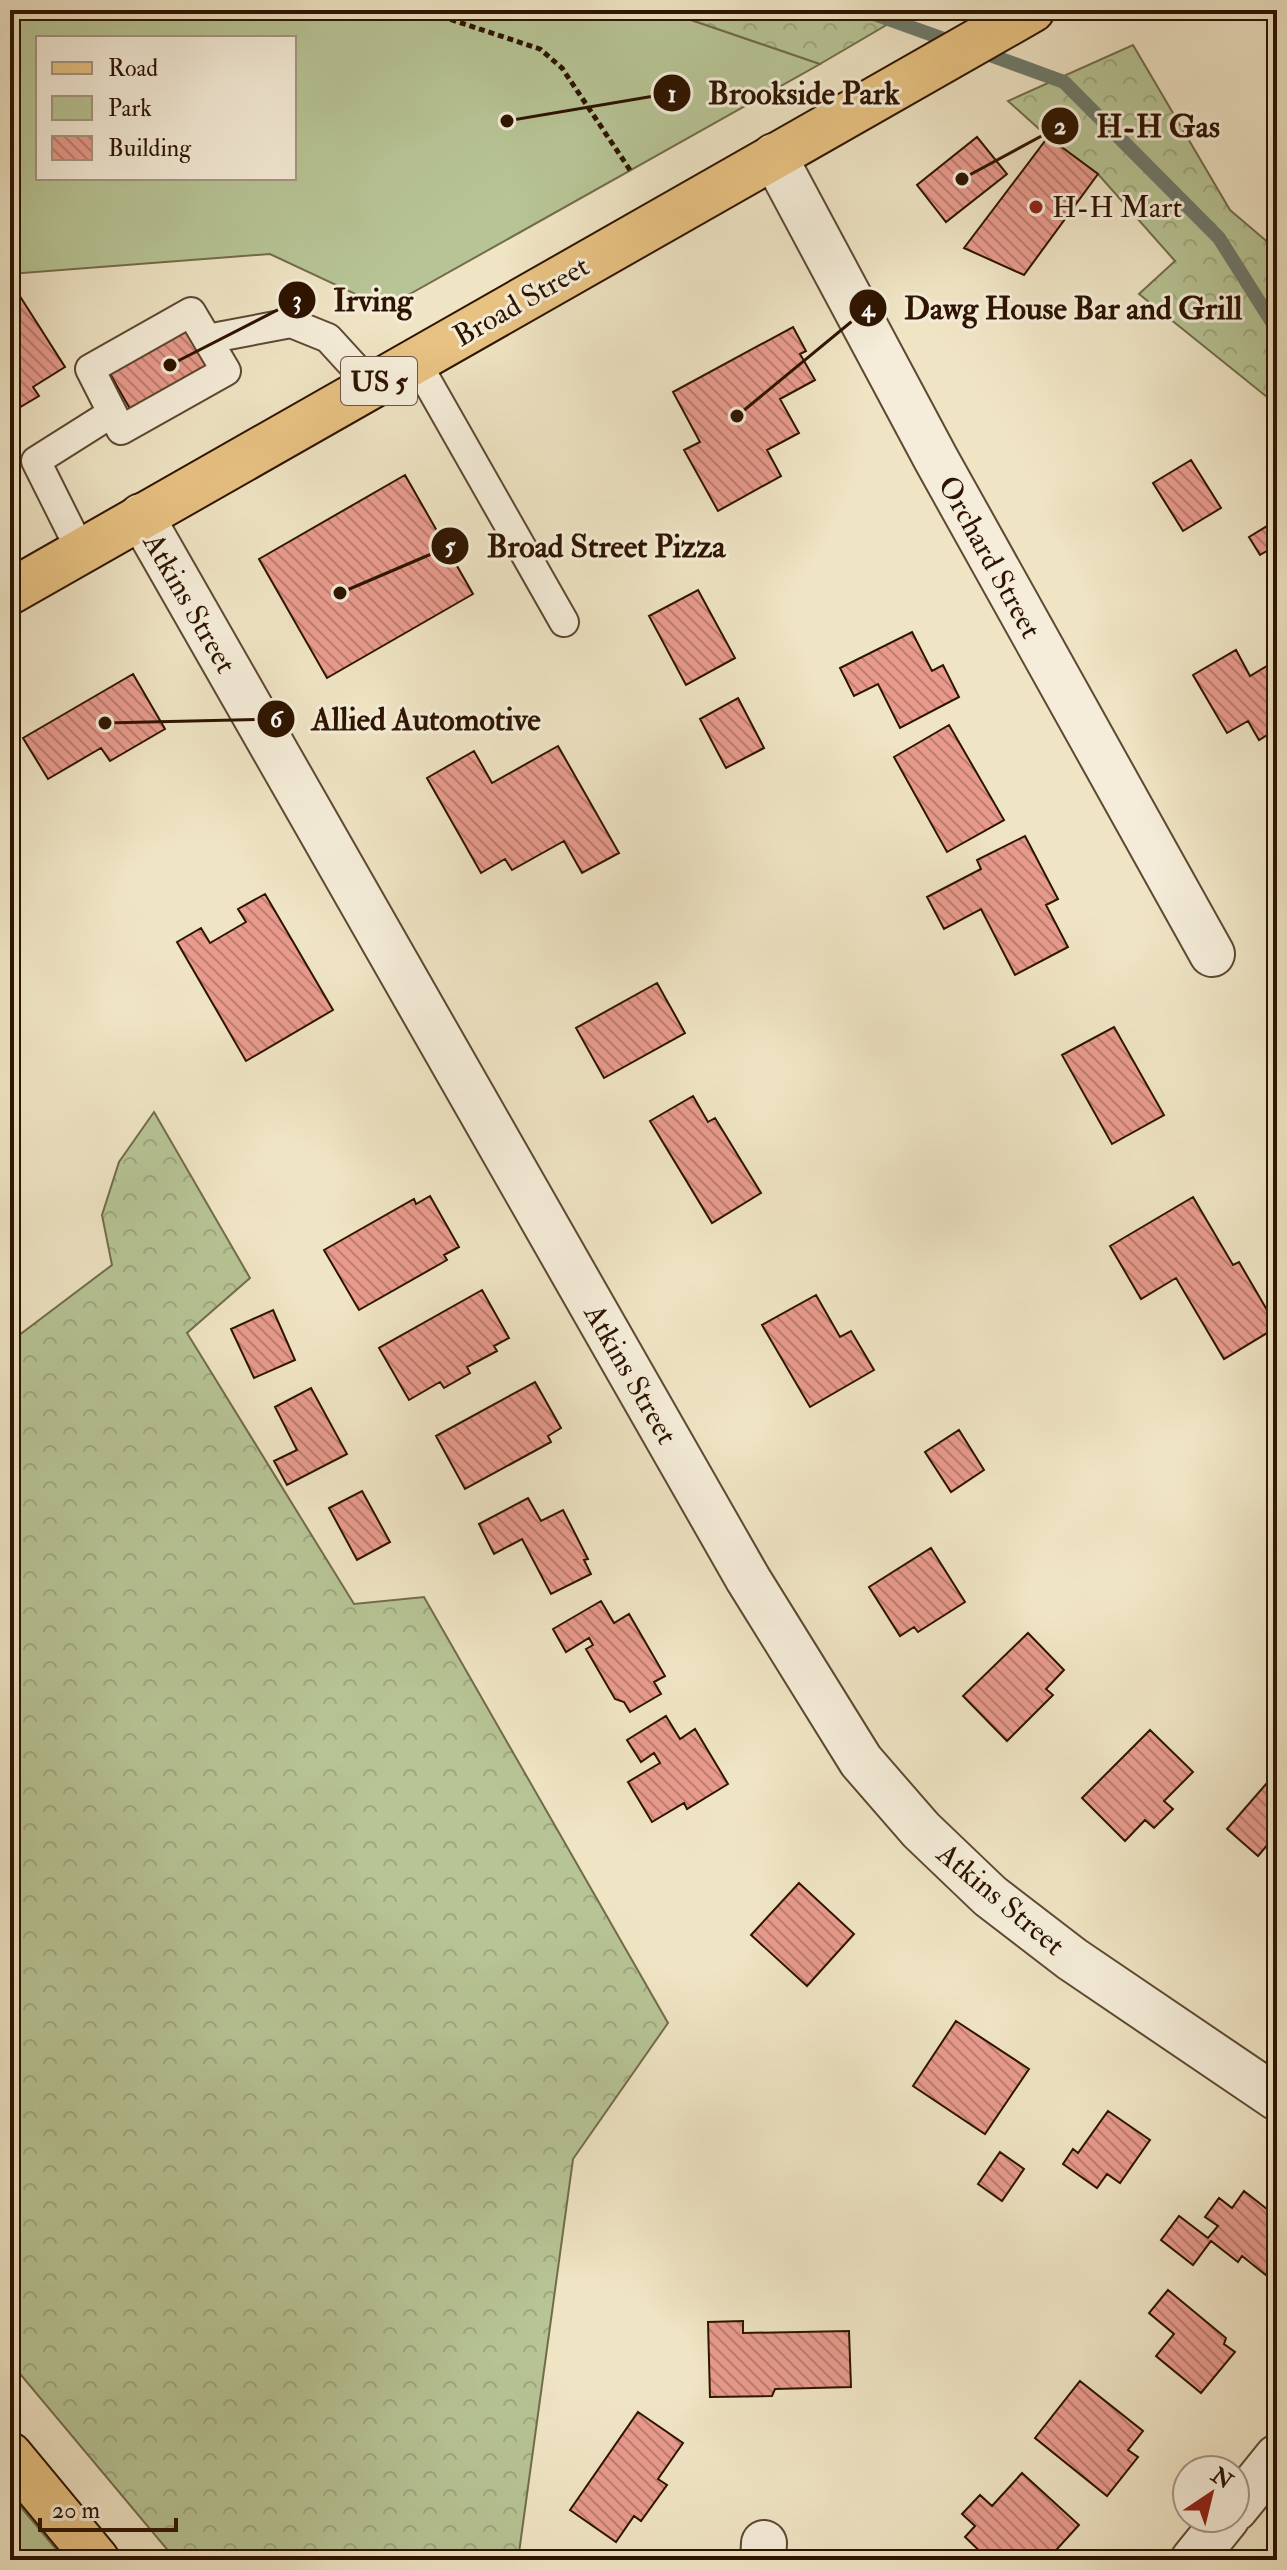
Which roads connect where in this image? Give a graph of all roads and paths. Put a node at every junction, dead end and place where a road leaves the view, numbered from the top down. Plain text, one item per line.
1 (422, 10) edge
2 (1018, 18) edge
3 (774, 156) junction
4 (632, 173) dead end
5 (207, 339) junction
6 (415, 360) junction
7 (371, 385) junction
8 (112, 413) junction
9 (141, 516) junction
10 (81, 551) junction
11 (10, 592) edge
12 (564, 622) dead end
13 (1212, 954) dead end
14 (1277, 2098) edge
15 (10, 2455) edge
16 (1277, 2457) edge
17 (1251, 2489) edge
18 (1214, 2534) edge
19 (97, 2560) edge
20 (1193, 2560) edge

1 - 4 path
2 - 3 main road, Broad Street / US 5
3 - 6 main road, Broad Street / US 5
3 - 13 street, Orchard Street
5 - 7 lane
5 - 8 lane
5 - 8 lane
6 - 7 main road, Broad Street / US 5
6 - 12 lane
7 - 9 main road, Broad Street / US 5
8 - 10 lane
9 - 10 main road, Broad Street / US 5
9 - 14 street, Atkins Street
10 - 11 main road, Broad Street / US 5
15 - 19 main road
16 - 17 street
18 - 20 street

